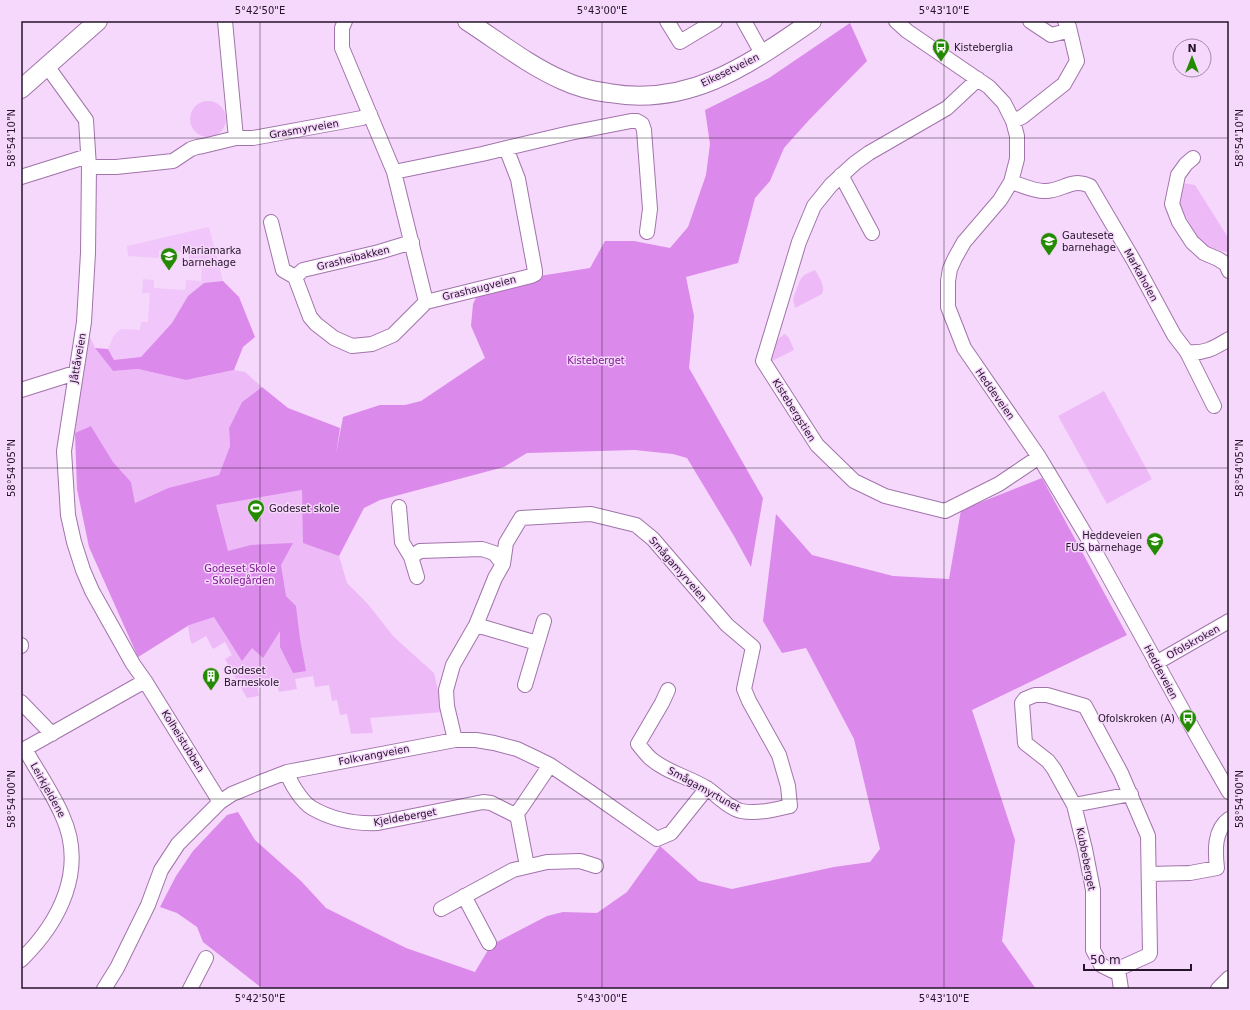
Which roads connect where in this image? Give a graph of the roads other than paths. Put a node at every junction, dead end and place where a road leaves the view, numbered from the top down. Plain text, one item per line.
1 (98, 21) edge
2 (225, 21) edge
3 (345, 21) edge
4 (467, 21) edge
5 (667, 21) edge
6 (716, 21) edge
7 (744, 21) edge
8 (812, 21) edge
9 (896, 21) edge
10 (1030, 21) edge
11 (1067, 24) edge
12 (763, 54) junction
13 (47, 66) junction
14 (978, 80) junction
15 (21, 88) edge
16 (370, 114) junction
17 (1013, 121) junction
18 (236, 138) junction
19 (506, 148) junction
20 (1193, 158) dead end
21 (89, 161) junction
22 (394, 172) junction
23 (841, 175) junction
24 (21, 177) edge
25 (1011, 182) junction
26 (271, 222) dead end
27 (647, 232) dead end
28 (872, 233) dead end
29 (412, 242) junction
30 (1228, 265) edge
31 (295, 277) junction
32 (426, 302) junction
33 (1229, 339) edge
34 (1187, 352) junction
35 (75, 373) junction
36 (21, 390) edge
37 (1214, 406) dead end
38 (1039, 457) junction
39 (399, 507) dead end
40 (411, 557) junction
41 (503, 564) junction
42 (417, 577) dead end
43 (544, 621) dead end
44 (1229, 622) edge
45 (476, 625) junction
46 (537, 643) junction
47 (753, 647) joint
48 (124, 650) joint
49 (1156, 663) junction
50 (145, 681) junction
51 (525, 685) dead end
52 (668, 690) dead end
53 (21, 702) edge
54 (52, 734) junction
55 (456, 740) junction
56 (23, 750) edge
57 (550, 765) junction
58 (287, 772) junction
59 (707, 788) junction
60 (1229, 792) edge
61 (1131, 794) junction
62 (220, 802) junction
63 (1074, 805) junction
64 (517, 814) junction
65 (1229, 820) edge
66 (527, 866) junction
67 (596, 866) dead end
68 (1149, 874) junction
69 (464, 896) junction
70 (441, 909) dead end
71 (489, 943) dead end
72 (206, 958) dead end
73 (21, 960) edge
74 (1118, 969) junction
75 (1229, 978) edge
76 (104, 989) edge
77 (190, 989) edge
78 (1121, 989) edge
79 (1218, 989) edge

1 - 13 main road
2 - 18 street
3 - 16 street
4 - 12 main road, Eikesetveien
5 - 6 street
7 - 12 street
8 - 12 main road, Eikesetveien
9 - 14 street, Heddeveien
10 - 11 street
11 - 17 street
13 - 15 main road
13 - 21 street, Jåttåveien
14 - 17 street, Heddeveien
14 - 23 street
16 - 18 street, Grasmyrveien
16 - 22 street
17 - 25 street, Heddeveien
18 - 21 street, Grasmyrveien
19 - 22 street
19 - 27 street
19 - 32 street, Grashaugveien
20 - 30 street
21 - 24 street, Grasmyrveien
21 - 35 street, Jåttåveien
22 - 29 street
23 - 28 street
23 - 38 street, Kistebergstien
25 - 34 street, Markaholen
25 - 38 street, Heddeveien
26 - 31 street
29 - 31 street, Grasheibakken
29 - 32 street
31 - 32 street
33 - 34 street
34 - 37 street, Markaholen
35 - 36 street
35 - 48 street, Jåttåveien
38 - 49 street, Heddeveien
39 - 40 street
40 - 41 street
40 - 42 street
41 - 45 street, Smågamyrveien
41 - 47 street, Smågamyrveien
43 - 46 street
44 - 49 street, Ofolskroken
45 - 46 street
45 - 55 street, Smågamyrveien
46 - 51 street
47 - 59 street, Smågamyrtunet
48 - 50 street, Kolheistubben
49 - 60 street, Heddeveien
50 - 54 street
50 - 62 street, Kolheistubben
52 - 59 street, Smågamyrtunet
53 - 54 street
54 - 56 street
55 - 57 street, Folkvangveien
55 - 58 street, Folkvangveien
56 - 73 street, Leirkjeldene
57 - 59 street, Folkvangveien
57 - 64 street
58 - 62 street, Folkvangveien
58 - 64 street, Kjeldeberget
61 - 63 street
61 - 63 street, Kubbeberget
61 - 68 street, Kubbeberget
62 - 76 street, Folkvangveien
63 - 74 street, Kubbeberget
64 - 66 street
65 - 68 street
66 - 67 street
66 - 69 street
68 - 74 street, Kubbeberget
69 - 70 street
69 - 71 street
72 - 77 street
74 - 78 street
75 - 79 street

